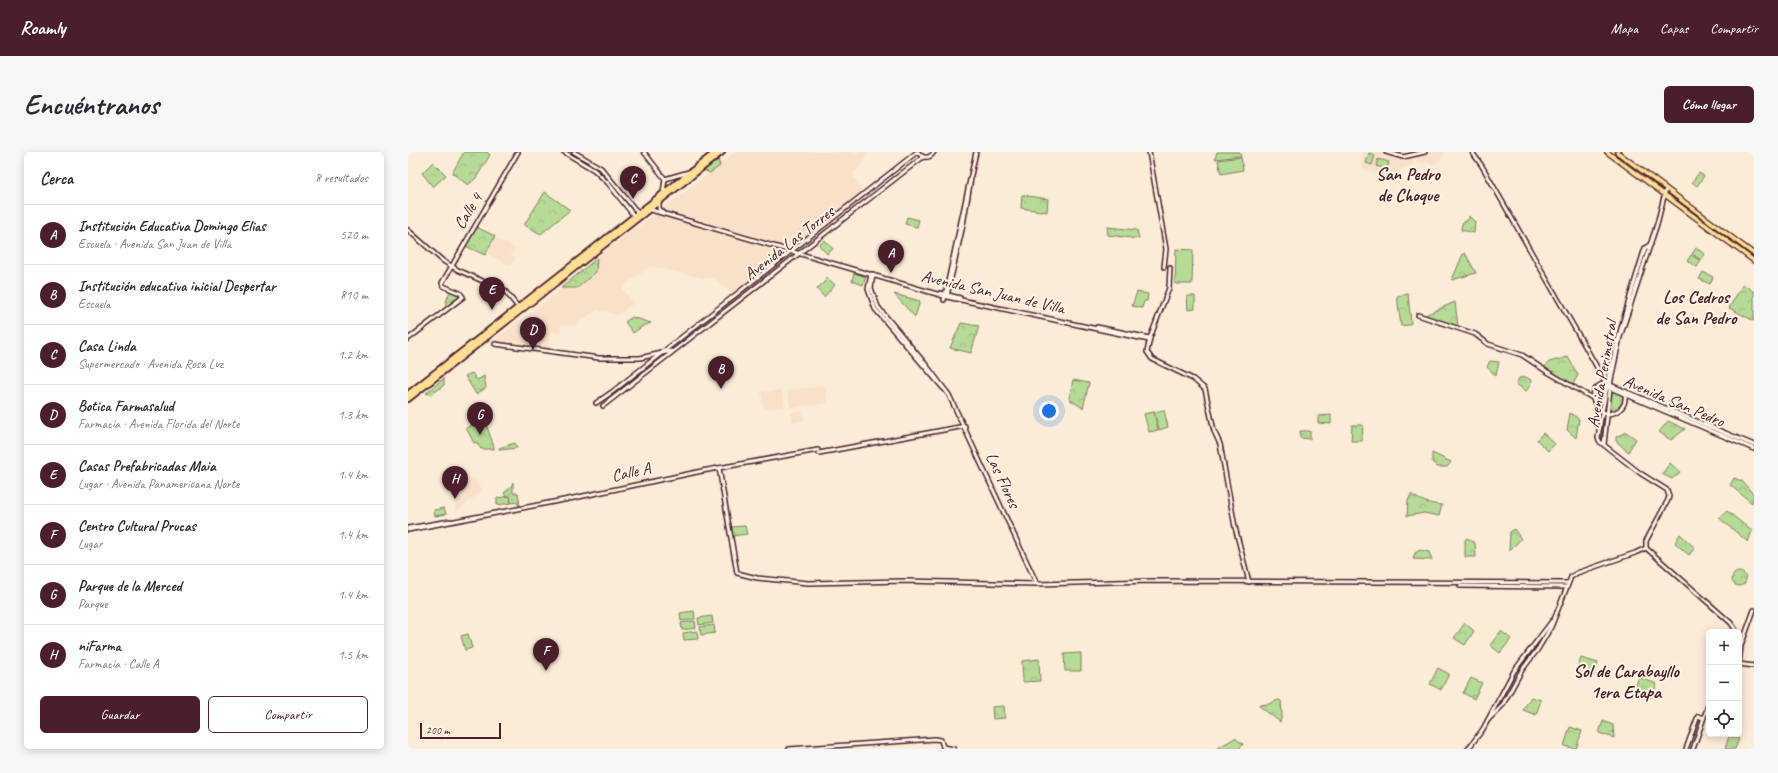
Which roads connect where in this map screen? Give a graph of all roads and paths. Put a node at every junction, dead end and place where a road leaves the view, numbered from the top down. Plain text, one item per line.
1 (518, 152) edge
2 (564, 152) edge
3 (574, 152) edge
4 (644, 152) edge
5 (716, 152) edge
6 (722, 152) edge
7 (918, 152) edge
8 (934, 152) edge
9 (976, 152) edge
10 (1149, 152) edge
11 (1386, 152) edge
12 (1426, 152) edge
13 (1472, 152) edge
14 (1607, 152) edge
15 (1617, 152) edge
16 (923, 157) junction
17 (692, 171) junction
18 (665, 179) junction
19 (1666, 189) junction
20 (663, 193) junction
21 (1665, 195) junction
22 (660, 200) junction
23 (648, 209) junction
24 (636, 215) junction
25 (408, 230) edge
26 (1651, 244) junction
27 (792, 250) junction
28 (799, 252) junction
29 (1754, 254) edge
30 (1754, 261) edge
31 (451, 266) junction
32 (1164, 267) dead end
33 (1170, 268) dead end
34 (872, 274) junction
35 (946, 296) junction
36 (518, 307) junction
37 (1418, 315) dead end
38 (408, 339) edge
39 (1149, 339) junction
40 (495, 344) dead end
41 (672, 351) junction
42 (662, 352) junction
43 (1601, 372) junction
44 (1609, 372) junction
45 (1608, 385) junction
46 (1594, 391) junction
47 (1625, 393) junction
48 (408, 394) edge
49 (1586, 394) junction
50 (408, 399) edge
51 (1594, 400) junction
52 (596, 403) dead end
53 (603, 406) dead end
54 (1602, 411) junction
55 (1607, 413) junction
56 (965, 426) junction
57 (1604, 444) junction
58 (1754, 445) edge
59 (1754, 449) edge
60 (719, 468) junction
61 (408, 529) edge
62 (1646, 548) junction
63 (1249, 582) junction
64 (1037, 584) junction
65 (1568, 585) junction
66 (1460, 586) dead end
67 (1754, 610) edge
68 (1555, 616) junction
69 (1735, 629) edge
70 (1742, 643) edge
71 (1742, 664) edge
72 (1754, 666) edge
73 (1706, 712) edge
74 (1704, 718) junction
75 (1488, 720) junction
76 (789, 749) edge
77 (954, 749) edge
78 (1468, 749) edge
79 (1686, 749) edge
80 (1693, 749) edge

1 - 31 street, Calle 4
2 - 24 street
3 - 24 street
4 - 18 street
5 - 17 highway
6 - 22 highway
7 - 16 street
7 - 27 street, Avenida Las Torres
8 - 16 street, Avenida Las Torres
9 - 35 street
10 - 32 street
11 - 12 street
13 - 43 street
14 - 21 main road
15 - 19 main road
16 - 28 street, Avenida Las Torres
17 - 18 street
17 - 20 highway
18 - 20 street
19 - 21 street, Avenida Perimetral
19 - 29 main road
20 - 24 highway
21 - 26 street, Avenida Perimetral
21 - 30 main road
22 - 23 highway
22 - 27 street, Avenida San Juan de Villa
23 - 27 street, Avenida San Juan de Villa
23 - 50 highway
24 - 36 highway
25 - 31 street
26 - 44 street, Avenida Perimetral
26 - 45 street, Avenida Perimetral
27 - 28 street, Avenida San Juan de Villa
27 - 42 street, Avenida Las Torres
28 - 34 street, Avenida San Juan de Villa
28 - 41 street, Avenida Las Torres
31 - 36 street
31 - 38 street, Calle 4
33 - 39 street
34 - 35 street, Avenida San Juan de Villa
34 - 56 street, Las Flores
35 - 39 street, Avenida San Juan de Villa
36 - 48 highway
37 - 49 street
39 - 63 street
40 - 42 street
41 - 42 street
41 - 53 street, Avenida Las Torres
42 - 52 street, Avenida Las Torres
43 - 44 street
43 - 45 street
44 - 45 street, Avenida Perimetral
45 - 46 street
45 - 47 street, Avenida San Pedro
45 - 54 street, Avenida Perimetral
45 - 55 street, Avenida Perimetral
46 - 49 street
46 - 51 street
47 - 55 street
47 - 58 street, Avenida San Pedro
47 - 59 street, Avenida San Pedro
49 - 51 street
51 - 54 street
54 - 55 street
54 - 57 street, Avenida Perimetral
55 - 57 street, Avenida Perimetral
56 - 60 street, Calle A
56 - 64 street, Las Flores
57 - 62 street
60 - 61 street, Calle A
60 - 64 street
62 - 65 street
62 - 69 street
63 - 64 street
63 - 65 street
65 - 66 street
65 - 68 street
67 - 70 street
68 - 75 street
68 - 75 street
71 - 72 street
73 - 74 street
74 - 79 street
74 - 80 street
75 - 78 street
76 - 77 street

